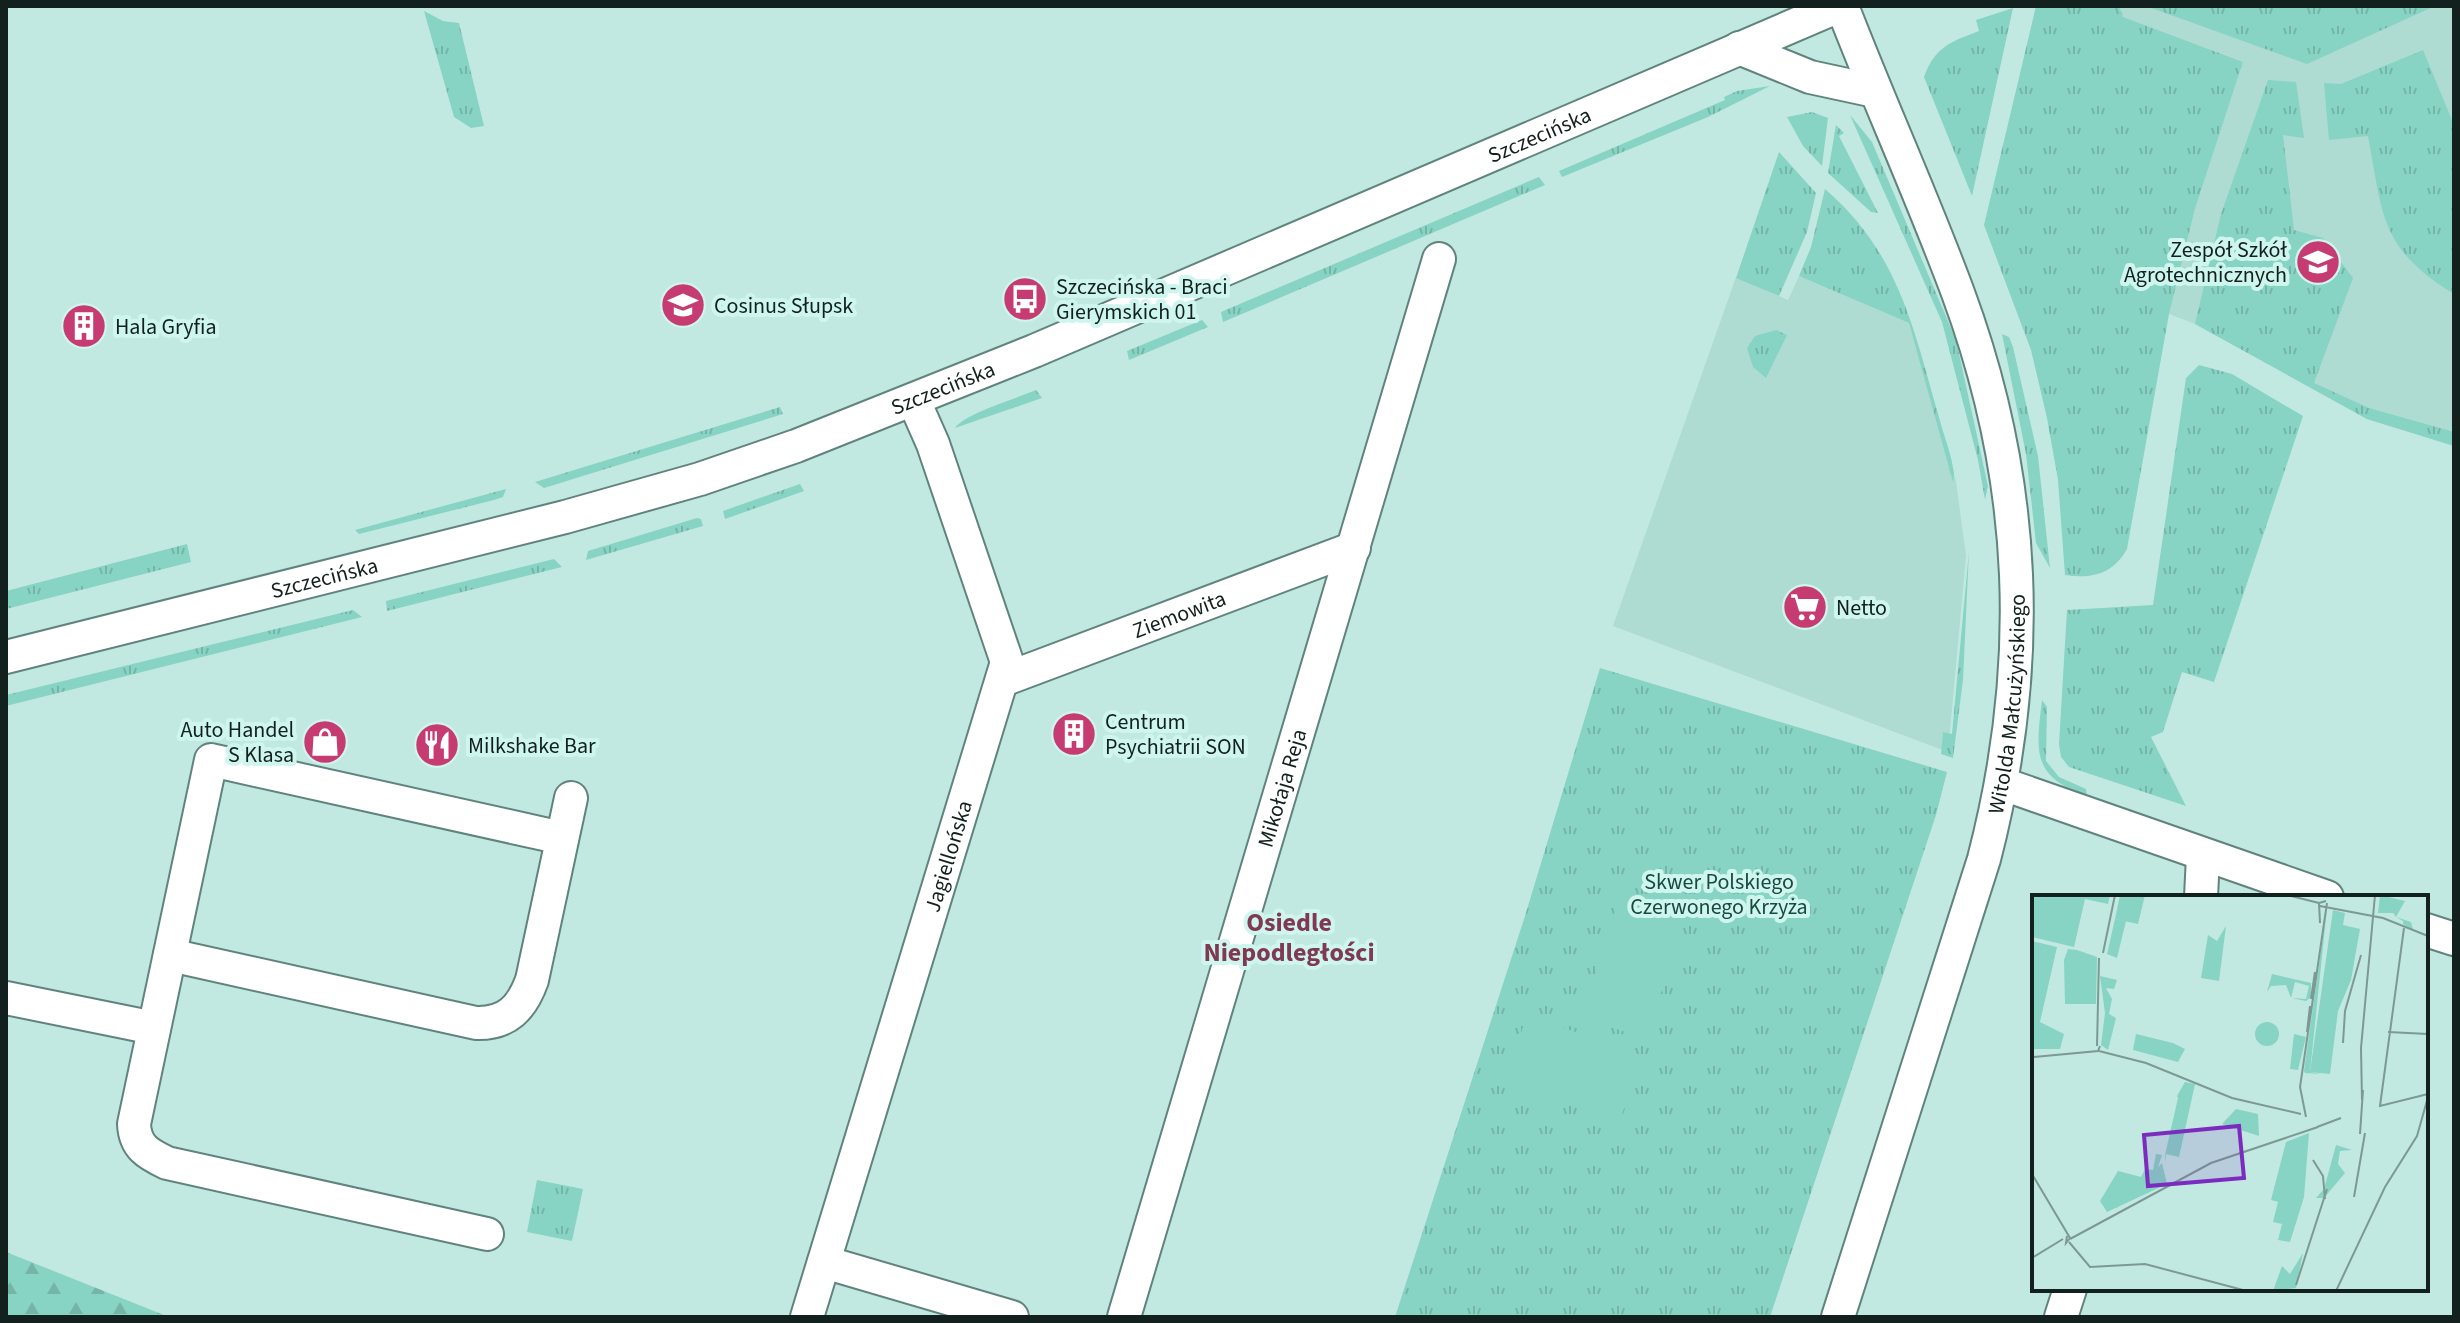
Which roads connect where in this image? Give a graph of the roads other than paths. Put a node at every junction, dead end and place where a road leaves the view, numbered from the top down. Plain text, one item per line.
1 (1841, 6) edge
2 (1739, 48) junction
3 (1875, 91) junction
4 (1439, 259) dead end
5 (914, 401) junction
6 (1354, 548) junction
7 (6, 657) edge
8 (1003, 680) junction
9 (2003, 784) junction
10 (571, 798) dead end
11 (562, 838) junction
12 (2203, 856) junction
13 (2201, 895) edge
14 (2321, 895) edge
15 (2428, 931) edge
16 (2454, 939) edge
17 (170, 955) junction
18 (6, 998) edge
19 (154, 1028) junction
20 (487, 1234) dead end
21 (824, 1262) junction
22 (2069, 1291) edge
23 (807, 1317) edge
24 (1012, 1317) edge
25 (1124, 1317) edge
26 (1838, 1317) edge
27 (2061, 1317) edge

1 - 2 street, Szczecińska
1 - 3 street, Witolda Małcużyńskiego
2 - 3 street
2 - 5 street, Szczecińska
3 - 9 street, Witolda Małcużyńskiego
4 - 6 street, Mikołaja Reja
5 - 7 street, Szczecińska
5 - 8 street, Jagiellońska
6 - 8 street, Ziemowita
6 - 25 street, Mikołaja Reja
8 - 21 street, Jagiellońska
9 - 12 street
9 - 26 street, Witolda Małcużyńskiego
10 - 11 street
11 - 17 street
11 - 17 street
12 - 13 street
12 - 14 street
15 - 16 street
17 - 19 street
18 - 19 street
19 - 20 street
21 - 23 street, Jagiellońska
21 - 24 street
22 - 27 street

